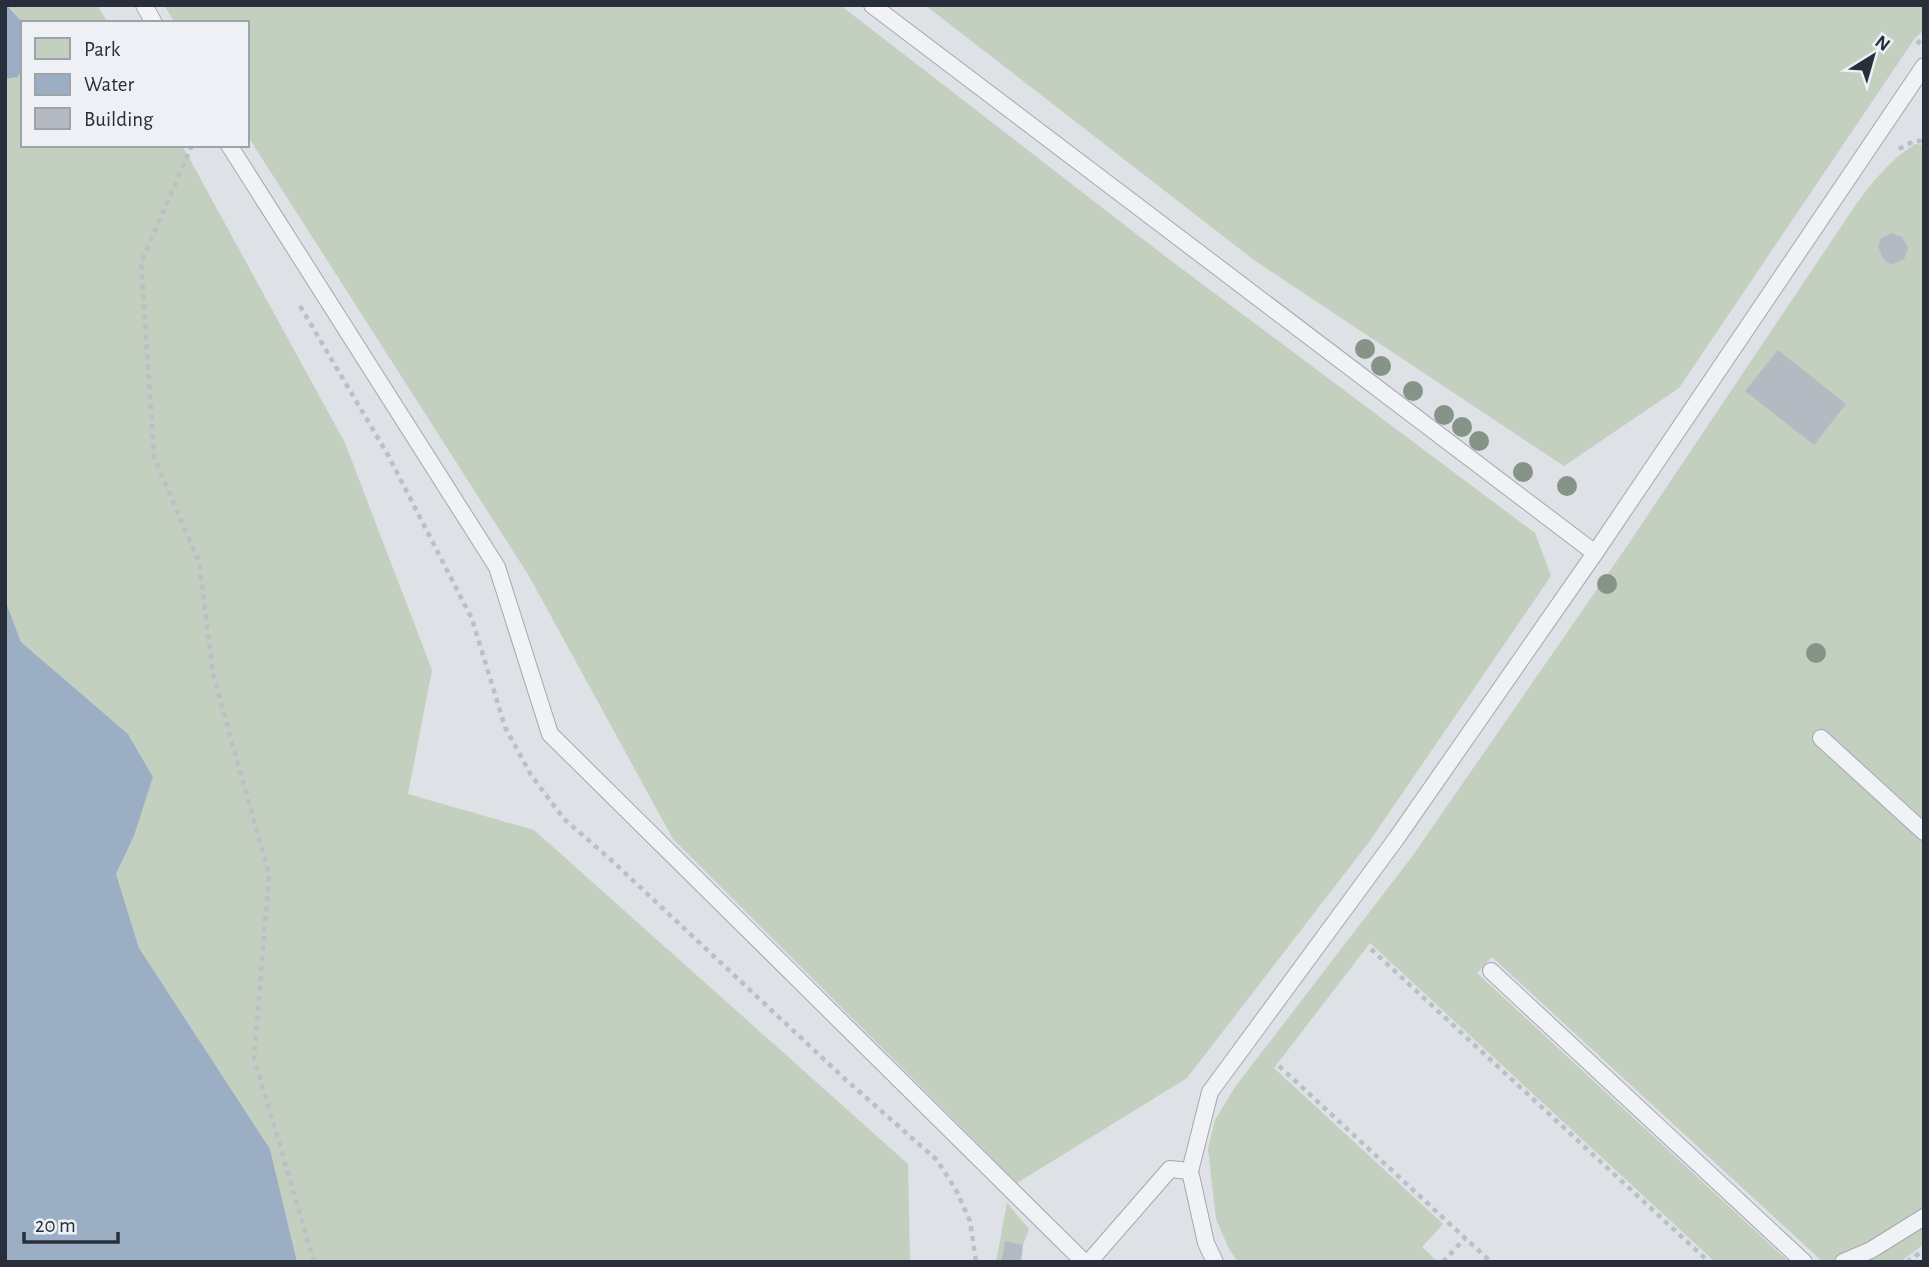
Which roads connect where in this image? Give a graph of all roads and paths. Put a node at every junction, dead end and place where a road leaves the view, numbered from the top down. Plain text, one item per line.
1 (144, 5) edge
2 (872, 5) edge
3 (153, 21) edge
4 (1924, 66) edge
5 (191, 147) edge
6 (230, 147) edge
7 (1595, 554) junction
8 (1821, 738) dead end
9 (1924, 832) edge
10 (1371, 949) dead end
11 (1491, 971) dead end
12 (1279, 1066) dead end
13 (1190, 1171) junction
14 (1924, 1217) edge
15 (1465, 1238) junction
16 (1924, 1250) edge
17 (314, 1262) edge
18 (1086, 1262) edge
19 (1215, 1262) edge
20 (1443, 1262) edge
21 (1491, 1262) edge
22 (1709, 1262) edge
23 (1804, 1262) edge
24 (1843, 1262) edge
25 (1908, 1262) edge

1 - 3 lane
2 - 7 lane
4 - 7 lane
5 - 17 path
6 - 18 lane
7 - 13 lane
8 - 9 lane
10 - 22 path
11 - 23 lane
12 - 15 path
13 - 18 lane
13 - 19 lane
14 - 24 lane
15 - 20 path
15 - 21 path
16 - 25 path

